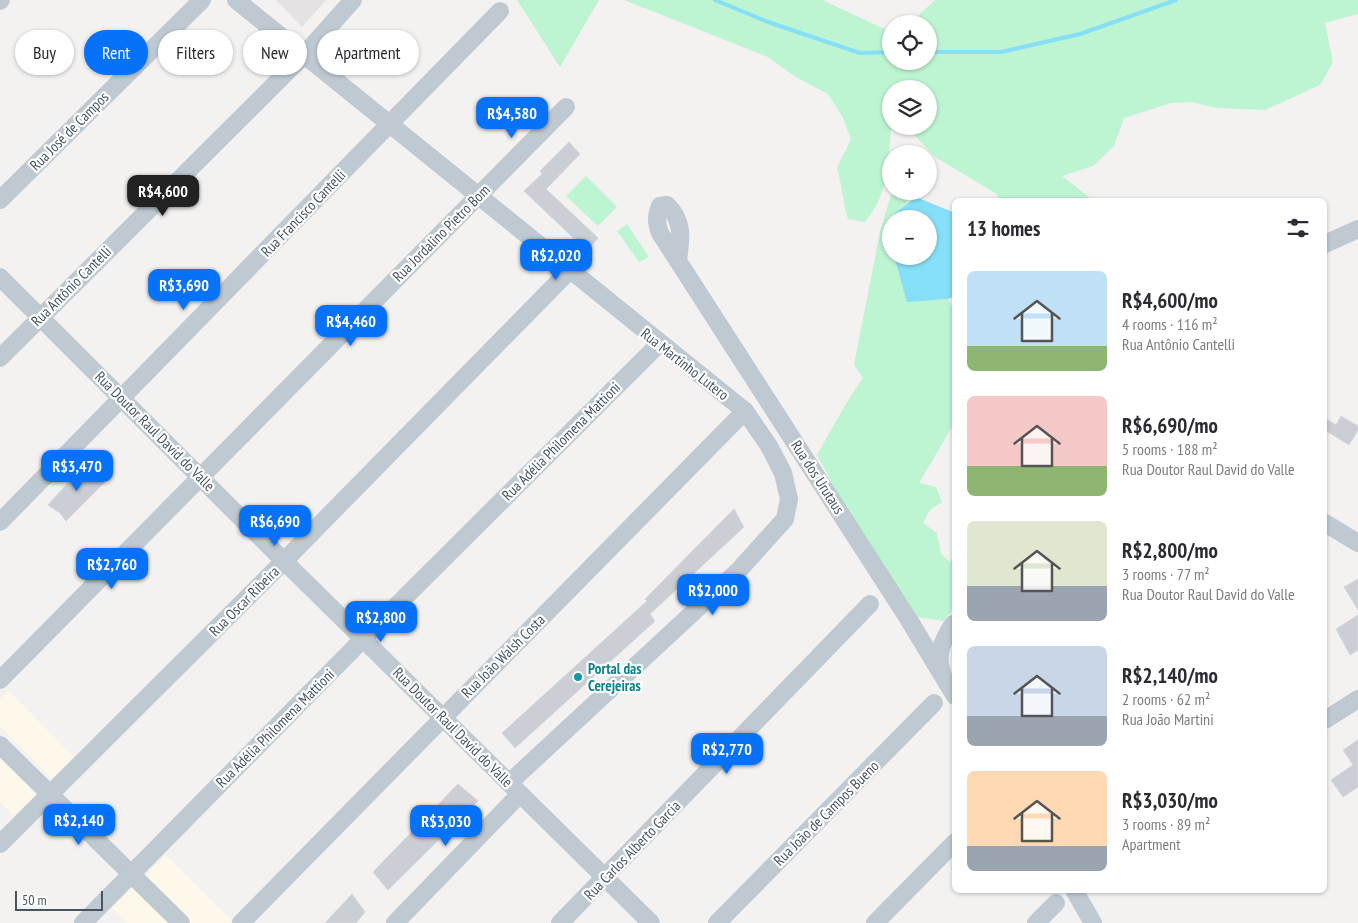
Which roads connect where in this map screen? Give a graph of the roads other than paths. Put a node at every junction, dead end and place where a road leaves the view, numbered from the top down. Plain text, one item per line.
1 (202, 0) edge
2 (236, 0) edge
3 (353, 0) edge
4 (500, 11) dead end
5 (274, 30) edge
6 (307, 51) edge
7 (307, 56) edge
8 (283, 75) edge
9 (566, 106) dead end
10 (390, 123) junction
11 (479, 194) junction
12 (0, 200) edge
13 (1358, 229) edge
14 (1327, 243) edge
15 (678, 260) dead end
16 (569, 270) junction
17 (0, 277) edge
18 (41, 316) junction
19 (659, 344) junction
20 (0, 358) edge
21 (121, 398) junction
22 (745, 411) junction
23 (200, 476) junction
24 (0, 522) edge
25 (1327, 523) edge
26 (1358, 542) edge
27 (284, 561) junction
28 (870, 604) dead end
29 (910, 620) junction
30 (952, 623) edge
31 (952, 626) edge
32 (363, 639) junction
33 (944, 679) junction
34 (0, 680) edge
35 (952, 691) edge
36 (1358, 699) edge
37 (934, 703) dead end
38 (443, 718) junction
39 (1327, 719) edge
40 (0, 745) edge
41 (514, 788) junction
42 (50, 794) junction
43 (0, 844) edge
44 (952, 845) edge
45 (131, 874) junction
46 (605, 877) junction
47 (1076, 893) edge
48 (1056, 902) dead end
49 (83, 923) edge
50 (180, 923) edge
51 (241, 923) edge
52 (395, 923) edge
53 (560, 923) edge
54 (651, 923) edge
55 (717, 923) edge
56 (876, 923) edge
57 (1036, 923) edge
58 (1093, 923) edge

1 - 12 street, Rua José de Campos
2 - 5 street, Rua Martinho Lutero
3 - 6 street, Rua Antônio Cantelli
4 - 10 street, Rua Francisco Cantelli
7 - 10 street, Rua Martinho Lutero
8 - 18 street, Rua Antônio Cantelli
9 - 11 street, Rua Jordalino Pietro Bom
10 - 11 street, Rua Martinho Lutero
10 - 21 street, Rua Francisco Cantelli
11 - 16 street, Rua Martinho Lutero
11 - 23 street, Rua Jordalino Pietro Bom
13 - 14 street
15 - 29 street, Rua dos Urutaus
16 - 19 street, Rua Martinho Lutero
16 - 27 street, Rua Oscar Ribeira
17 - 18 street, Rua Doutor Raul David do Valle
18 - 20 street, Rua Antônio Cantelli
18 - 21 street, Rua Doutor Raul David do Valle
19 - 22 street, Rua Martinho Lutero
19 - 32 street, Rua Adélia Philomena Mattioni
21 - 23 street, Rua Doutor Raul David do Valle
21 - 24 street, Rua Francisco Cantelli
22 - 38 street, Rua João Walsh Costa
22 - 41 street, Rua Martinho Lutero
23 - 27 street, Rua Doutor Raul David do Valle
23 - 34 street, Rua Jordalino Pietro Bom
25 - 26 street
27 - 32 street, Rua Doutor Raul David do Valle
27 - 42 street, Rua Oscar Ribeira
28 - 46 street, Rua Carlos Alberto Garcia
29 - 30 street
29 - 33 street, Rua dos Urutaus
31 - 33 street
32 - 38 street, Rua Doutor Raul David do Valle
32 - 45 street, Rua Adélia Philomena Mattioni
33 - 35 street, Rua dos Urutaus
36 - 39 street
37 - 55 street, Rua João de Campos Bueno
38 - 41 street, Rua Doutor Raul David do Valle
38 - 51 street, Rua João Walsh Costa
40 - 42 street
41 - 46 street, Rua Doutor Raul David do Valle
41 - 52 street, Rua Martinho Lutero
42 - 43 street, Rua Oscar Ribeira
42 - 45 street
44 - 56 street
45 - 49 street, Rua Adélia Philomena Mattioni
45 - 50 street
46 - 53 street, Rua Carlos Alberto Garcia
46 - 54 street, Rua Doutor Raul David do Valle
47 - 58 street
48 - 57 street

